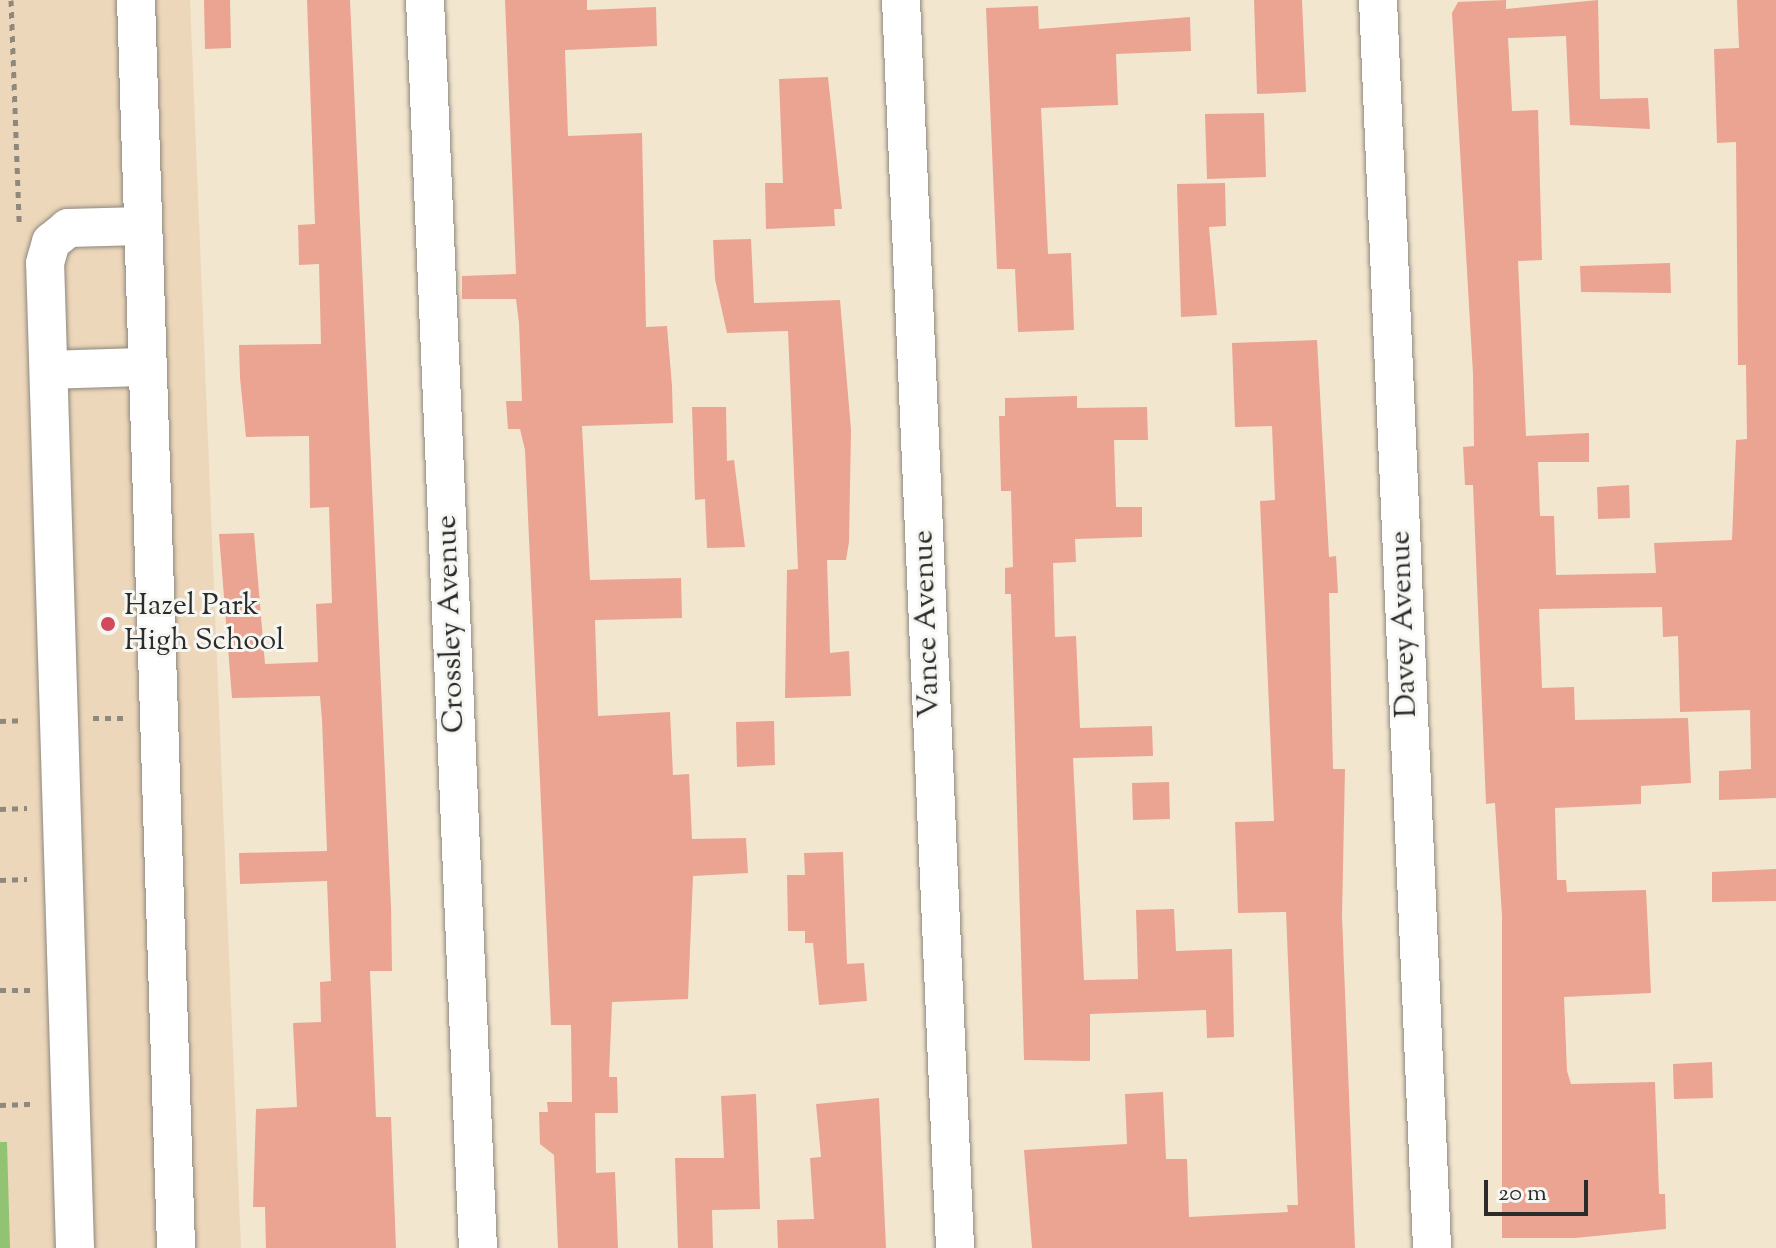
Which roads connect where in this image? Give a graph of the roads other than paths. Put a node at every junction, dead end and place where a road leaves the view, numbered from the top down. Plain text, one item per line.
1 (136, 0) edge
2 (425, 0) edge
3 (901, 0) edge
4 (1378, 0) edge
5 (142, 226) junction
6 (147, 367) junction
7 (49, 370) junction
8 (75, 1248) edge
9 (176, 1248) edge
10 (478, 1248) edge
11 (955, 1248) edge
12 (1432, 1248) edge

1 - 5 street
2 - 10 street, Crossley Avenue
3 - 11 street, Vance Avenue
4 - 12 street, Davey Avenue
5 - 6 street
5 - 7 street
6 - 7 street
6 - 9 street
7 - 8 street

